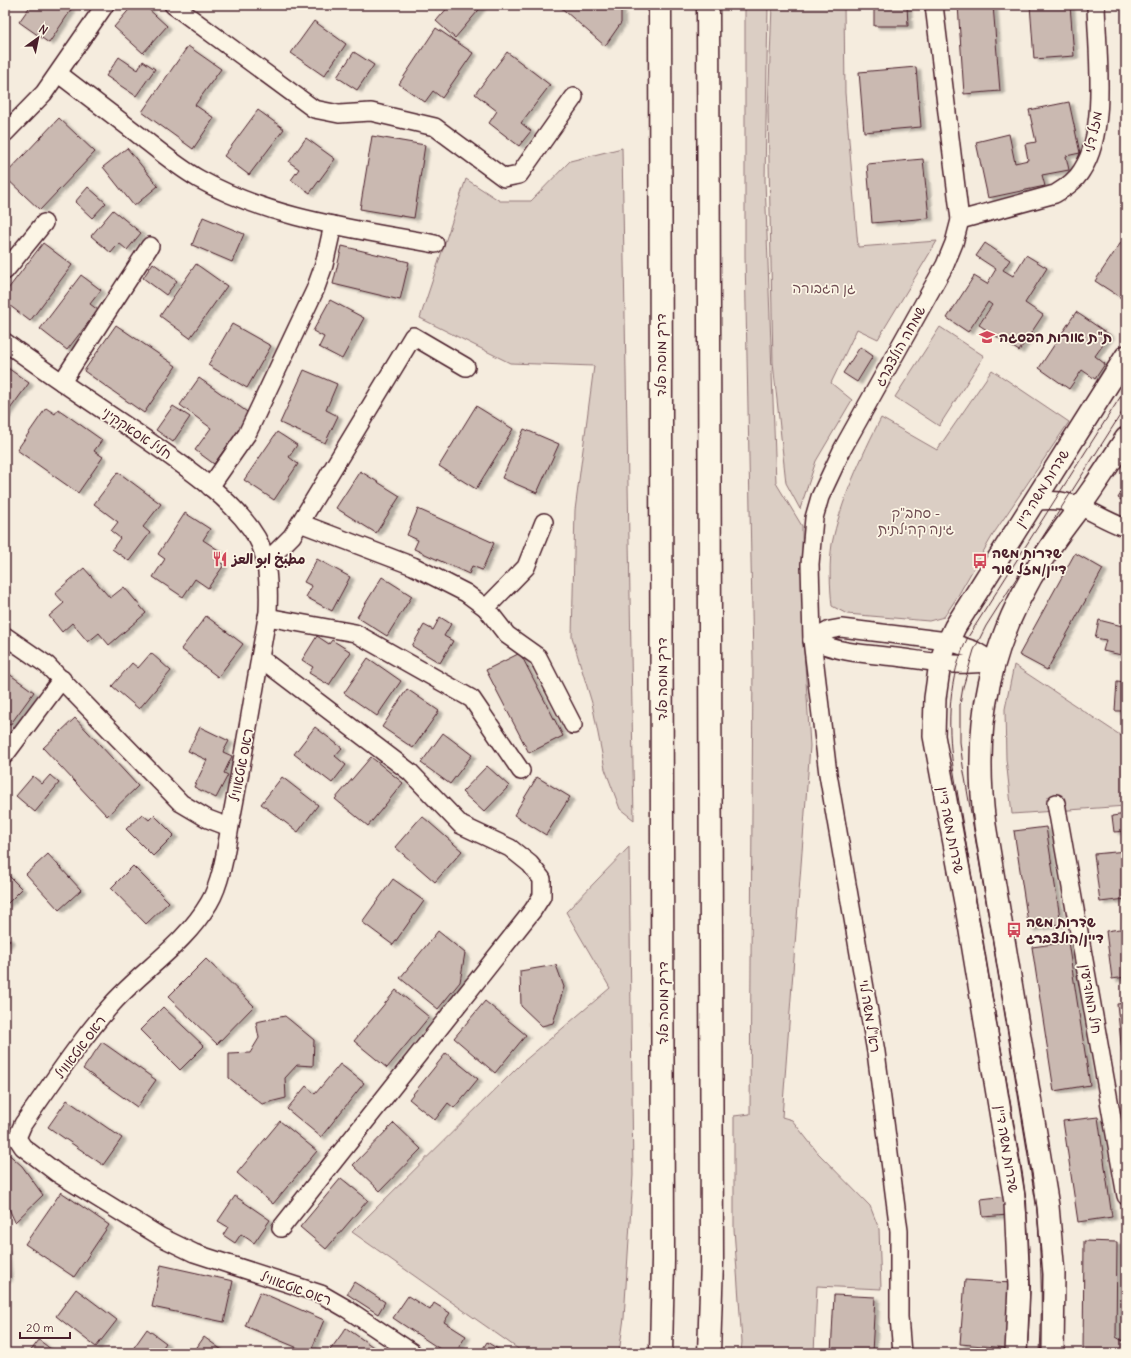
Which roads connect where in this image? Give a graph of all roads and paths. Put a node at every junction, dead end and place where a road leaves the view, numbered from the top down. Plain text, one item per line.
1 (105, 5) edge
2 (174, 5) edge
3 (660, 5) edge
4 (708, 5) edge
5 (934, 5) edge
6 (1096, 5) edge
7 (59, 74) junction
8 (574, 97) dead end
9 (5, 133) edge
10 (960, 220) junction
11 (44, 223) dead end
12 (333, 225) junction
13 (435, 244) dead end
14 (150, 246) dead end
15 (5, 271) edge
16 (5, 342) edge
17 (1126, 356) edge
18 (466, 368) dead end
19 (62, 382) junction
20 (1126, 438) edge
21 (210, 487) junction
22 (1033, 502) junction
23 (1081, 506) junction
24 (544, 522) dead end
25 (300, 523) junction
26 (1126, 528) edge
27 (257, 539) joint
28 (265, 563) junction
29 (486, 608) junction
30 (267, 618) junction
31 (5, 636) edge
32 (812, 640) junction
33 (947, 641) junction
34 (260, 658) junction
35 (994, 662) junction
36 (940, 663) junction
37 (62, 680) junction
38 (816, 682) joint
39 (574, 725) dead end
40 (5, 755) edge
41 (521, 771) dead end
42 (1056, 803) dead end
43 (230, 827) junction
44 (11, 1138) edge
45 (1126, 1196) edge
46 (281, 1228) dead end
47 (412, 1353) edge
48 (661, 1353) edge
49 (709, 1353) edge
50 (902, 1353) edge
51 (1016, 1353) edge
52 (1053, 1353) edge

1 - 7 street
2 - 8 street
3 - 48 highway, דרך מוסה פלד
4 - 49 highway
5 - 10 street, שמחה הולצברג
6 - 10 street, מזל דלי
7 - 9 street
7 - 12 street
10 - 32 street, שמחה הולצברג
11 - 15 street
12 - 13 street
12 - 21 street
14 - 19 street
16 - 19 street, חליל אסאקקיני
17 - 22 street, שדרות משה דיין
18 - 25 street
19 - 21 street, חליל אסאקקיני
20 - 23 street
21 - 27 street, חליל אסאקקיני
22 - 23 street
22 - 33 street, שדרות משה דיין
23 - 26 street
23 - 35 street
24 - 29 street
25 - 28 street
25 - 29 street
27 - 28 street, ראס אטאוויל
28 - 30 street, ראס אטאוויל
29 - 39 street
30 - 34 street, ראס אטאוויל
30 - 41 street
31 - 37 street
32 - 33 street
32 - 36 street
32 - 38 street, שמחה הולצברג
33 - 35 street
33 - 36 street, שדרות משה דיין
34 - 43 street, ראס אטאוויל
34 - 46 street
35 - 36 street
35 - 52 street
36 - 51 street, שדרות משה דיין
37 - 40 street
37 - 43 street
38 - 50 street, רא"ל משה לוי
42 - 45 street, חיל המודיעין
43 - 44 street, ראס אטאוויל
44 - 47 street, ראס אטאוויל

